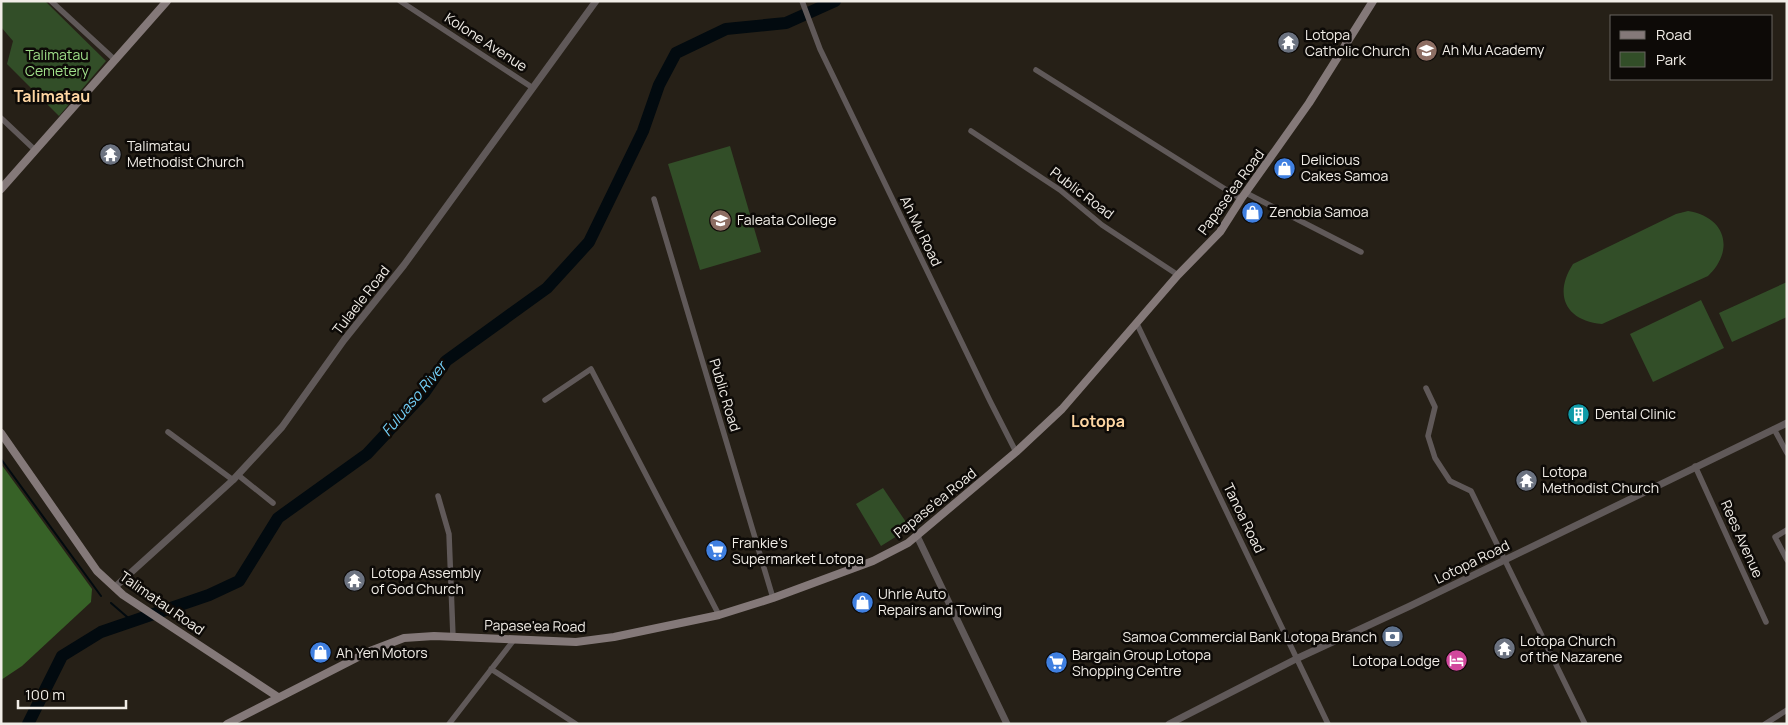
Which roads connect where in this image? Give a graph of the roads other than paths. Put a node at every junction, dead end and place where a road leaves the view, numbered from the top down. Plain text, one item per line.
1 (51, 1) edge
2 (167, 1) edge
3 (400, 1) edge
4 (596, 1) edge
5 (1373, 1) edge
6 (803, 3) edge
7 (114, 59) junction
8 (1036, 70) dead end
9 (533, 88) junction
10 (1, 118) edge
11 (971, 131) dead end
12 (35, 150) junction
13 (1, 189) edge
14 (1243, 196) junction
15 (654, 199) dead end
16 (1361, 252) dead end
17 (1178, 275) junction
18 (1137, 324) junction
19 (1426, 388) dead end
20 (545, 400) dead end
21 (1787, 423) edge
22 (1774, 429) junction
23 (168, 432) dead end
24 (1, 433) edge
25 (1016, 452) junction
26 (1787, 453) edge
27 (1696, 466) junction
28 (236, 478) junction
29 (438, 496) dead end
30 (273, 503) dead end
31 (1787, 530) edge
32 (917, 536) junction
33 (1505, 559) junction
34 (1787, 560) edge
35 (115, 587) junction
36 (773, 598) junction
37 (719, 615) junction
38 (1766, 622) dead end
39 (453, 637) junction
40 (513, 641) junction
41 (1298, 658) junction
42 (491, 669) junction
43 (278, 697) junction
44 (1787, 710) edge
45 (227, 724) edge
46 (449, 724) edge
47 (576, 724) edge
48 (1007, 724) edge
49 (1168, 724) edge
50 (1328, 724) edge
51 (1585, 724) edge
52 (1765, 724) edge

1 - 7 street
2 - 7 main road
3 - 9 street, Kolone Avenue
4 - 9 street, Tulaele Road
5 - 14 main road, Papase'ea Road
6 - 25 street, Ah Mu Road
7 - 12 main road
8 - 14 street
9 - 28 street, Tulaele Road
10 - 12 street
11 - 17 street, Public Road
12 - 13 main road
14 - 16 street
14 - 17 main road, Papase'ea Road
15 - 36 street, Public Road
17 - 18 main road, Papase'ea Road
18 - 25 main road, Papase'ea Road
18 - 41 street, Tanoa Road
19 - 33 street
20 - 37 street
21 - 22 street, Lotopa Road
22 - 26 street
22 - 27 street, Lotopa Road
23 - 28 street
24 - 35 main road, Talimatau Road
25 - 32 main road, Papase'ea Road
27 - 33 street, Lotopa Road
27 - 38 street, Rees Avenue
28 - 30 street
28 - 35 street, Tulaele Road
29 - 39 street
31 - 34 street
32 - 36 main road, Papase'ea Road
32 - 48 street
33 - 41 street, Lotopa Road
33 - 51 street
35 - 43 main road, Talimatau Road
36 - 37 main road, Papase'ea Road
37 - 40 main road, Papase'ea Road
39 - 40 main road, Papase'ea Road
39 - 43 main road, Papase'ea Road
40 - 42 street
41 - 49 street, Lotopa Road
41 - 50 street, Tanoa Road
42 - 46 street
42 - 47 street
43 - 45 main road, Papase'ea Road
44 - 52 street

